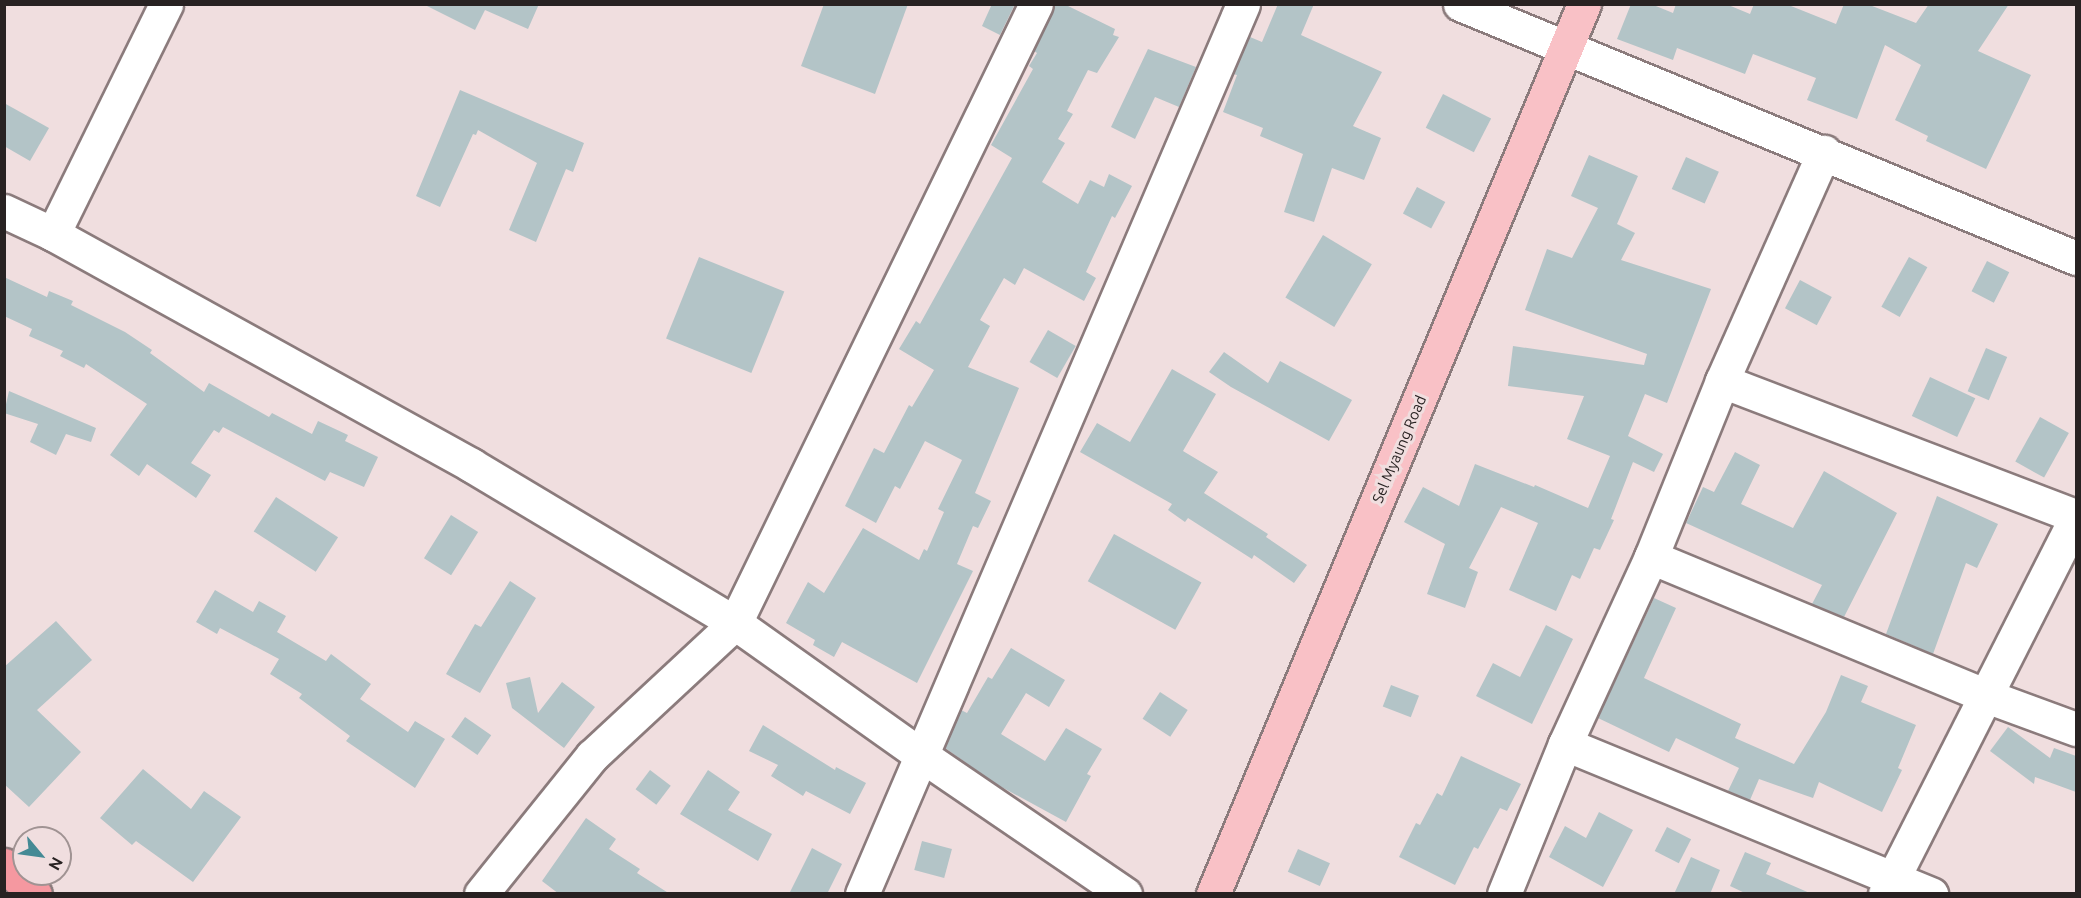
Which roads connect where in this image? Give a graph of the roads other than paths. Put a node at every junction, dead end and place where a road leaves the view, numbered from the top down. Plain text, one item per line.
1 (166, 4) edge
2 (1036, 4) edge
3 (1243, 4) edge
4 (1460, 4) edge
5 (1584, 4) edge
6 (1567, 48) junction
7 (1824, 152) junction
8 (4, 211) edge
9 (53, 234) junction
10 (2076, 258) edge
11 (1722, 381) junction
12 (2076, 517) edge
13 (1651, 557) junction
14 (735, 623) junction
15 (1986, 696) junction
16 (2076, 729) edge
17 (1565, 744) junction
18 (921, 755) junction
19 (4, 865) edge
20 (1889, 886) edge
21 (35, 894) edge
22 (481, 894) edge
23 (862, 894) edge
24 (1125, 894) edge
25 (1213, 894) edge
26 (1504, 894) edge
27 (1930, 894) edge

1 - 9 street
2 - 14 street
3 - 18 street
4 - 6 street
5 - 6 main road, Sel Myaung Road
6 - 7 street
6 - 25 main road, Sel Myaung Road
7 - 10 street
7 - 11 street
8 - 9 street
9 - 14 street
11 - 12 street
11 - 13 street
12 - 15 street
13 - 15 street
13 - 17 street
14 - 18 street
14 - 22 street
15 - 16 street
15 - 20 street
17 - 20 street
17 - 26 street
18 - 23 street
18 - 24 street
19 - 21 highway
20 - 27 street

